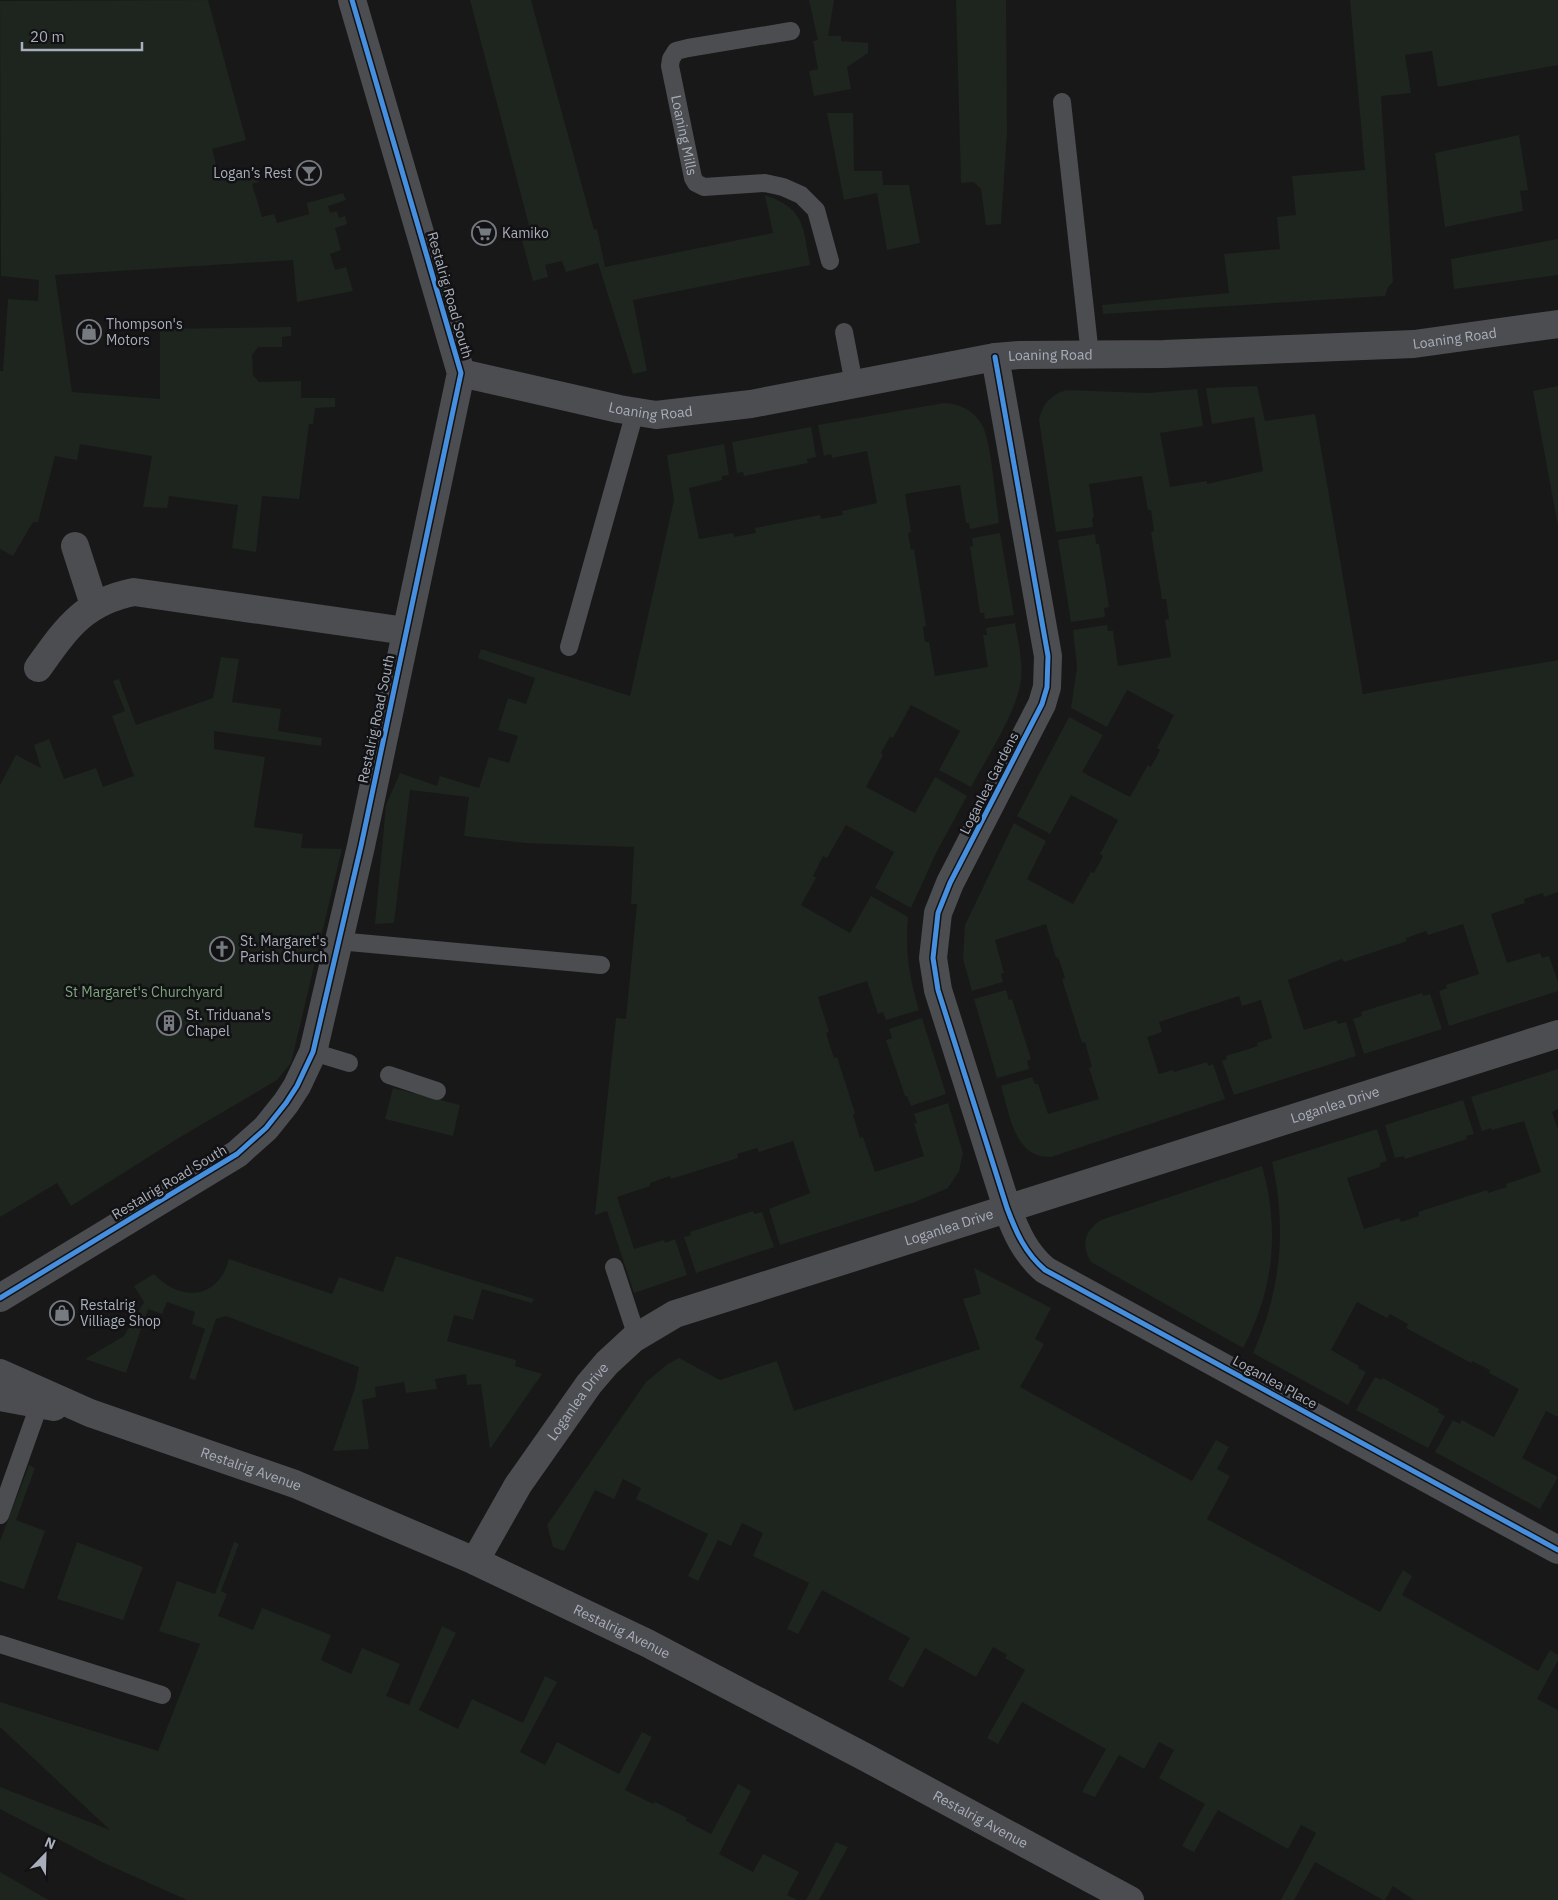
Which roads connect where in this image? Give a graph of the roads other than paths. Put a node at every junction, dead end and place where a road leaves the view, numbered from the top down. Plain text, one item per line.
1 (352, 0) edge
2 (791, 31) dead end
3 (1062, 102) dead end
4 (830, 261) dead end
5 (1558, 324) edge
6 (844, 332) dead end
7 (1090, 355) junction
8 (995, 357) junction
9 (461, 373) junction
10 (854, 384) junction
11 (635, 412) junction
12 (75, 546) dead end
13 (94, 605) junction
14 (406, 631) junction
15 (568, 646) dead end
16 (38, 668) dead end
17 (338, 941) junction
18 (601, 964) dead end
19 (1558, 1034) edge
20 (313, 1052) junction
21 (349, 1063) dead end
22 (388, 1076) dead end
23 (437, 1091) dead end
24 (1007, 1208) junction
25 (614, 1267) dead end
26 (0, 1298) edge
27 (637, 1337) junction
28 (0, 1373) edge
29 (0, 1397) edge
30 (42, 1398) junction
31 (0, 1515) edge
32 (1558, 1550) edge
33 (475, 1561) junction
34 (0, 1644) edge
35 (162, 1695) dead end
36 (1130, 1900) edge

1 - 9 street, Restalrig Road South
2 - 4 lane, Loaning Mills
3 - 7 lane
5 - 7 street, Loaning Road
6 - 10 lane
7 - 8 street, Loaning Road
8 - 10 street, Loaning Road
8 - 24 street, Loganlea Gardens
9 - 11 street, Loaning Road
9 - 14 street, Restalrig Road South
10 - 11 street, Loaning Road
11 - 15 lane
12 - 13 street
13 - 14 street
13 - 16 street
14 - 17 street, Restalrig Road South
17 - 18 lane
17 - 20 street, Restalrig Road South
19 - 24 street, Loganlea Drive
20 - 21 lane
20 - 26 street, Restalrig Road South
22 - 23 lane
24 - 27 street, Loganlea Drive
24 - 32 street, Loganlea Place
25 - 27 lane
27 - 33 street, Loganlea Drive
28 - 30 street, Restalrig Avenue
29 - 30 street, Restalrig Avenue
30 - 31 lane
30 - 33 street, Restalrig Avenue
33 - 36 street, Restalrig Avenue
34 - 35 lane

